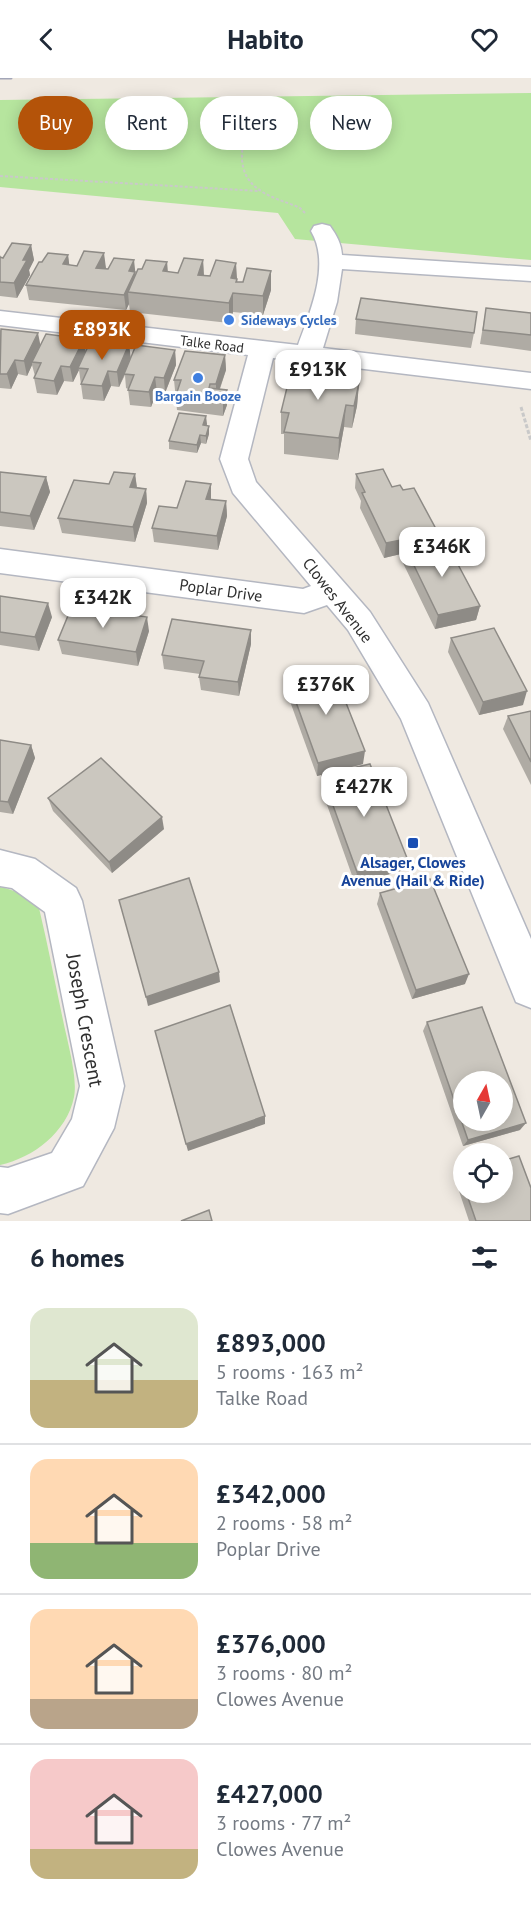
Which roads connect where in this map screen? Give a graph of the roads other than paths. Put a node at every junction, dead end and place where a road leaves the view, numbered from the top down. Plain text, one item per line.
1 (322, 231) road end
2 (330, 261) junction
3 (531, 274) edge
4 (0, 318) edge
5 (262, 350) junction
6 (308, 355) junction
7 (531, 381) edge
8 (0, 561) edge
9 (334, 590) junction
10 (0, 868) edge
11 (531, 987) edge
12 (0, 1190) edge

1 - 2 street
2 - 3 street
2 - 6 street
4 - 5 street, Talke Road
5 - 6 street, Talke Road
5 - 9 street, Clowes Avenue
6 - 7 street, Talke Road
8 - 9 street, Poplar Drive
9 - 11 street, Clowes Avenue
10 - 12 street, Joseph Crescent

